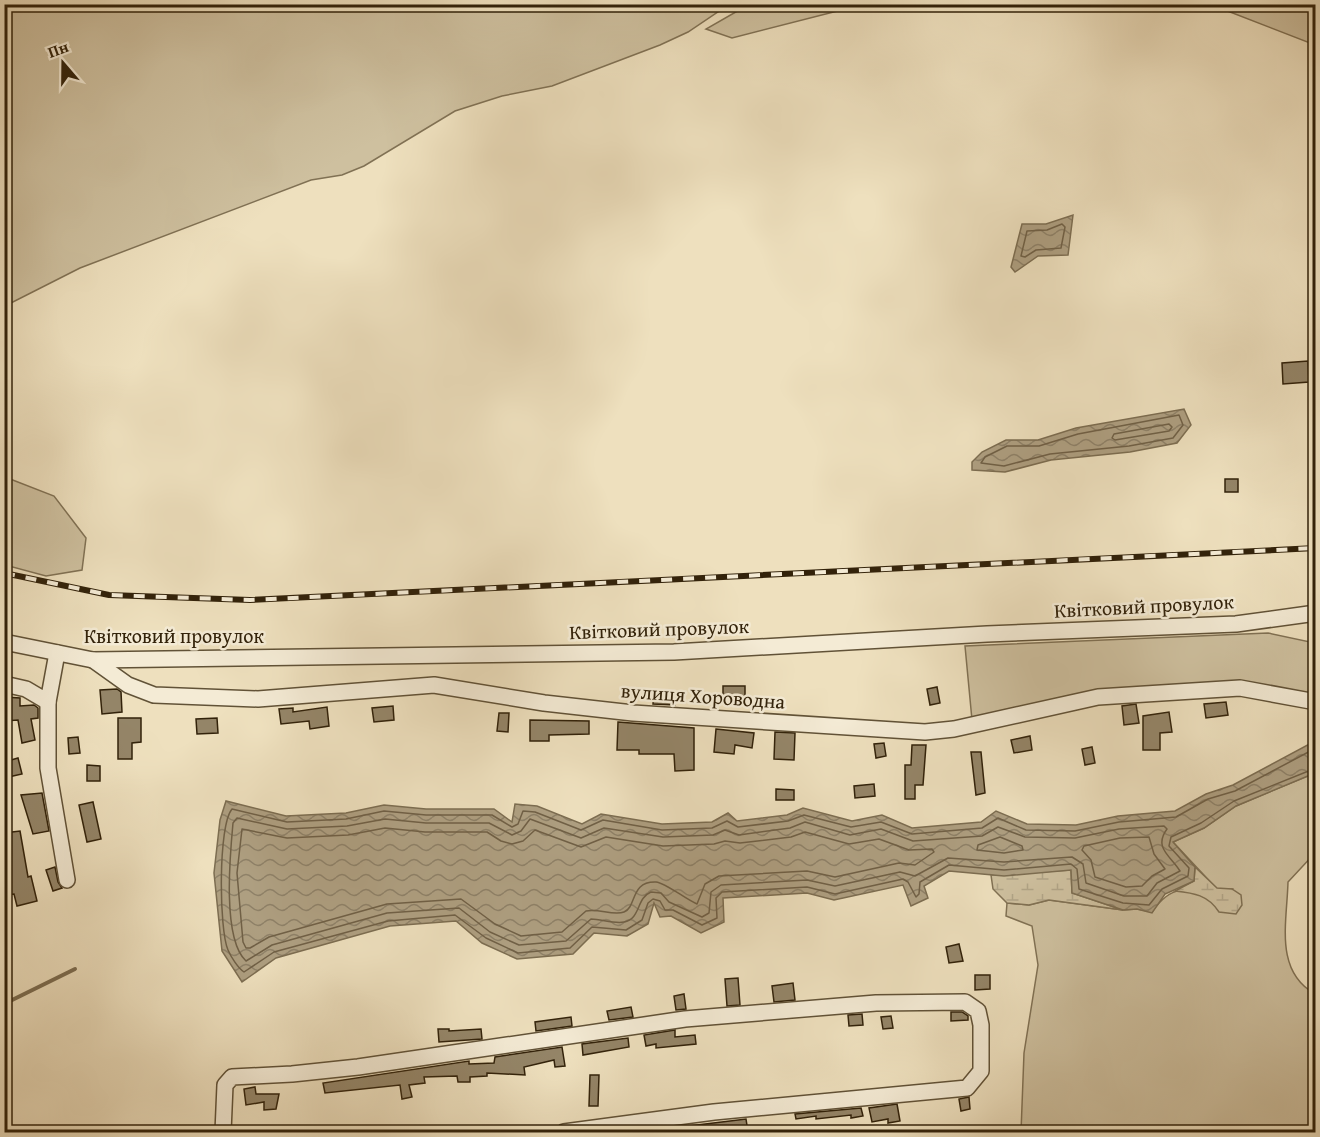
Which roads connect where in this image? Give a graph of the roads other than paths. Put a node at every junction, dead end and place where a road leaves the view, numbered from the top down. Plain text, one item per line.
1 (1316, 613) edge
2 (4, 642) edge
3 (57, 653) junction
4 (93, 660) junction
5 (4, 684) edge
6 (48, 702) junction
7 (1316, 702) edge
8 (67, 880) dead end
9 (224, 1132) edge
10 (564, 1132) edge

1 - 4 street, Квітковий провулок
2 - 3 street, Квітковий провулок
3 - 4 street, Квітковий провулок
3 - 6 street
4 - 7 street, вулиця Хороводна
5 - 6 street
6 - 8 street
9 - 10 street

